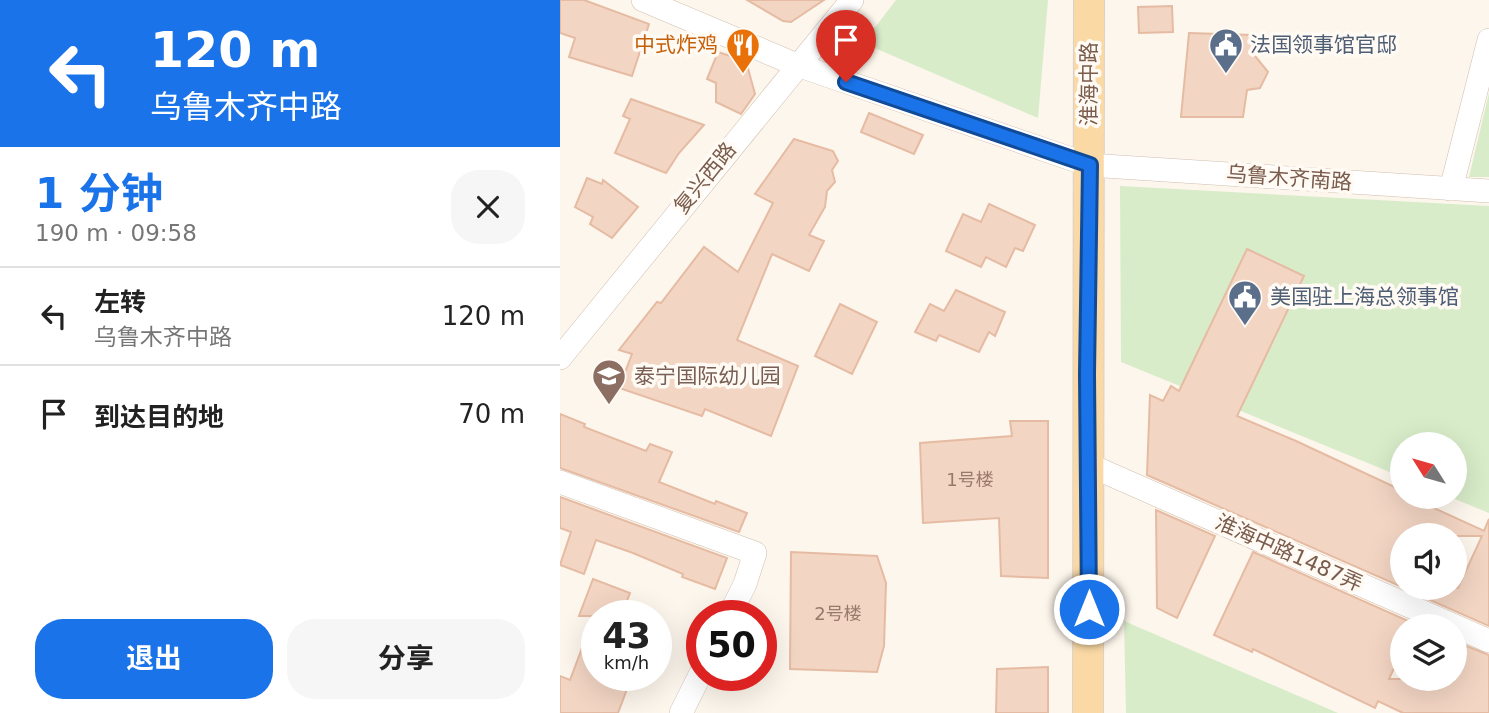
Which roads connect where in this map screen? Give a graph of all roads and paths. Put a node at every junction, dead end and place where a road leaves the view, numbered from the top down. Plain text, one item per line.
1 (643, 0) edge
2 (852, 0) edge
3 (1089, 0) edge
4 (1489, 40) edge
5 (797, 65) junction
6 (1090, 165) junction
7 (1451, 189) junction
8 (1489, 191) edge
9 (560, 358) edge
10 (1089, 466) junction
11 (560, 482) edge
12 (737, 600) edge
13 (1489, 641) edge
14 (692, 691) edge
15 (681, 713) edge
16 (1088, 713) edge

1 - 5 street, 乌鲁木齐南路
2 - 5 street, 复兴西路
3 - 6 main road, 淮海中路
4 - 7 street
5 - 6 street, 乌鲁木齐南路
5 - 9 street, 复兴西路
6 - 7 street, 乌鲁木齐南路
6 - 10 main road, 淮海中路
7 - 8 street, 乌鲁木齐南路
10 - 13 street, 淮海中路1487弄
10 - 16 main road, 淮海中路
11 - 12 street
14 - 15 street

